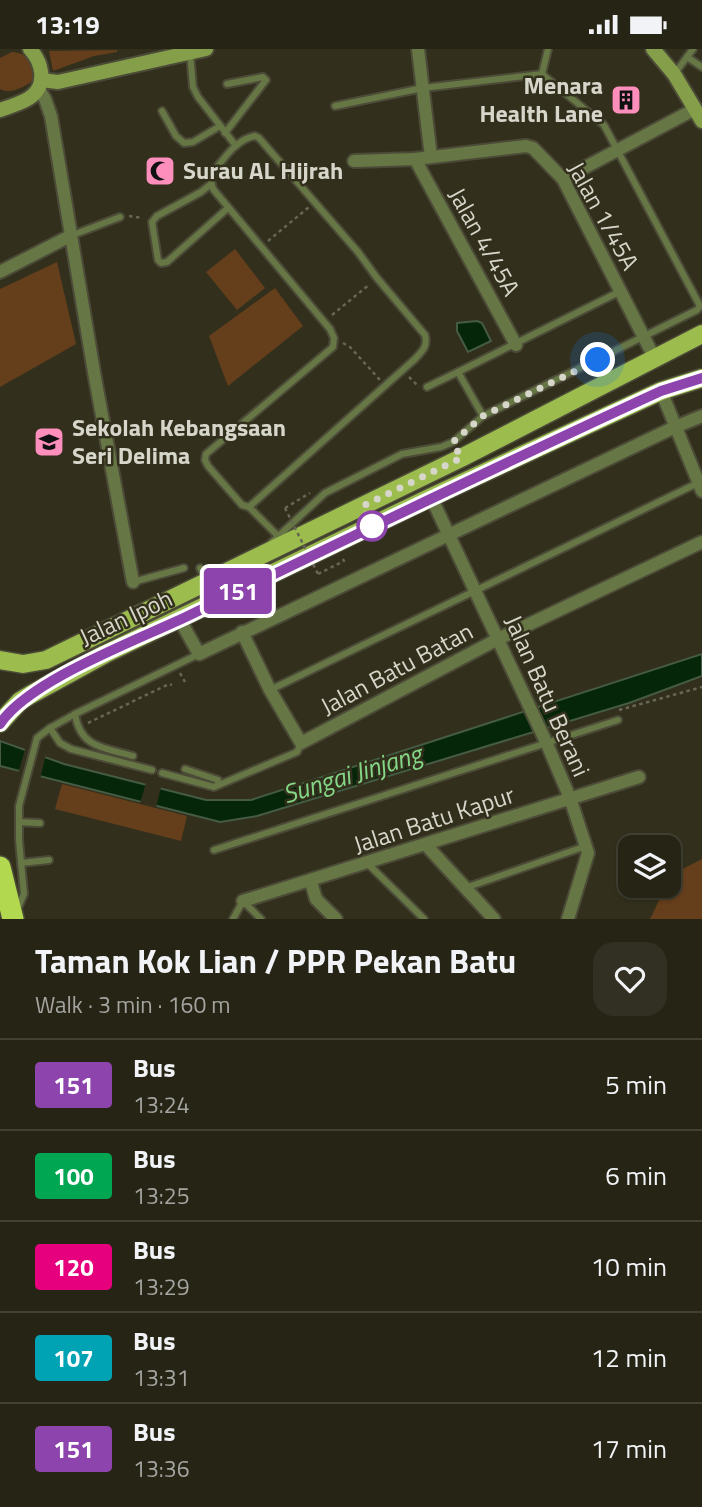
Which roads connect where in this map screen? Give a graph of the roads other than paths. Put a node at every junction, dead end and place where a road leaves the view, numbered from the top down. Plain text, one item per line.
1 (30, 49) edge
2 (206, 49) edge
3 (418, 49) edge
4 (548, 49) edge
5 (692, 49) edge
6 (189, 50) edge
7 (661, 52) edge
8 (687, 57) junction
9 (702, 67) edge
10 (542, 74) junction
11 (674, 74) junction
12 (40, 84) junction
13 (227, 84) dead end
14 (423, 88) junction
15 (0, 101) edge
16 (16, 104) junction
17 (335, 106) dead end
18 (0, 110) edge
19 (162, 111) dead end
20 (698, 115) edge
21 (51, 116) junction
22 (220, 126) junction
23 (225, 133) junction
24 (236, 146) junction
25 (617, 149) junction
26 (431, 157) junction
27 (415, 159) junction
28 (354, 161) dead end
29 (564, 179) junction
30 (211, 184) junction
31 (228, 208) junction
32 (120, 217) road end
33 (70, 236) junction
34 (0, 272) edge
35 (621, 291) junction
36 (702, 334) edge
37 (644, 337) junction
38 (516, 345) junction
39 (654, 357) junction
40 (458, 372) junction
41 (702, 376) edge
42 (427, 387) road end
43 (661, 391) junction
44 (483, 416) junction
45 (702, 416) edge
46 (675, 427) junction
47 (457, 450) junction
48 (701, 485) edge
49 (431, 497) junction
50 (249, 507) junction
51 (449, 534) junction
52 (278, 536) junction
53 (702, 542) edge
54 (252, 561) junction
55 (184, 568) dead end
56 (134, 582) joint
57 (475, 590) junction
58 (180, 620) junction
59 (243, 632) junction
60 (498, 639) junction
61 (199, 654) junction
62 (0, 660) edge
63 (270, 690) junction
64 (75, 715) junction
65 (618, 720) dead end
66 (0, 723) edge
67 (50, 728) junction
68 (301, 743) junction
69 (547, 744) junction
70 (133, 756) dead end
71 (185, 769) dead end
72 (152, 770) dead end
73 (162, 773) dead end
74 (639, 777) dead end
75 (218, 785) junction
76 (570, 798) junction
77 (19, 822) junction
78 (40, 823) dead end
79 (425, 845) junction
80 (586, 846) junction
81 (214, 851) dead end
82 (49, 860) dead end
83 (367, 863) junction
84 (11, 865) edge
85 (311, 882) junction
86 (466, 888) junction
87 (243, 901) junction
88 (17, 916) edge
89 (233, 919) edge
90 (261, 919) edge
91 (336, 919) edge
92 (424, 919) edge
93 (494, 919) edge
94 (567, 919) edge

1 - 12 street
2 - 6 street
3 - 14 street
4 - 10 lane
5 - 8 lane
6 - 12 street
6 - 22 lane
7 - 11 street
8 - 9 lane
8 - 11 lane
10 - 14 lane
10 - 25 lane
11 - 20 street
12 - 16 street
12 - 21 street
13 - 23 lane
14 - 17 lane
14 - 26 street
15 - 16 street
16 - 18 street
16 - 21 street
19 - 22 lane
20 - 25 street
21 - 33 street
22 - 23 lane
23 - 24 lane
24 - 30 lane
24 - 50 lane
25 - 29 street
25 - 37 lane
26 - 27 street, Jalan 1/45A
26 - 29 street, Jalan 1/45A
27 - 28 street, Jalan 1/45A
27 - 38 street, Jalan 4/45A
29 - 35 street, Jalan 1/45A
30 - 31 lane
30 - 31 lane
31 - 50 lane
32 - 33 lane
33 - 34 street
33 - 56 street
35 - 37 street, Jalan 1/45A
35 - 38 lane
36 - 39 main road, Jalan Ipoh
37 - 39 street, Jalan 1/45A
37 - 44 lane
38 - 40 lane
39 - 47 main road, Jalan Ipoh
40 - 42 lane
40 - 44 lane
41 - 43 main road, Jalan Ipoh
43 - 46 street
43 - 49 main road, Jalan Ipoh
44 - 47 lane
45 - 46 street
46 - 48 street
46 - 51 street
47 - 52 lane
47 - 54 main road, Jalan Ipoh
48 - 57 lane
49 - 51 street, Jalan Batu Berani
49 - 58 main road, Jalan Ipoh
50 - 52 lane
51 - 57 street, Jalan Batu Berani
51 - 59 street
52 - 54 lane
53 - 60 street, Jalan Batu Batan
54 - 62 main road, Jalan Ipoh
55 - 56 lane
57 - 60 street, Jalan Batu Berani
57 - 63 lane
58 - 61 street
58 - 66 main road, Jalan Ipoh
59 - 61 street
59 - 63 street
60 - 68 street, Jalan Batu Batan
60 - 69 street, Jalan Batu Berani
61 - 64 lane
63 - 68 street
64 - 67 lane
64 - 70 lane
65 - 69 lane
67 - 72 lane
67 - 77 lane
68 - 75 lane
69 - 76 street, Jalan Batu Berani
69 - 81 lane
71 - 75 lane
73 - 75 lane
74 - 76 street, Jalan Batu Kapur
76 - 79 street, Jalan Batu Kapur
76 - 80 street, Jalan Batu Berani
77 - 78 lane
77 - 84 lane
79 - 83 street, Jalan Batu Kapur
79 - 86 street
80 - 86 lane
80 - 94 street, Jalan Batu Berani
82 - 84 lane
83 - 85 street, Jalan Batu Kapur
83 - 92 lane
84 - 88 highway
84 - 88 lane
85 - 87 street, Jalan Batu Kapur
85 - 91 street
86 - 93 street
87 - 89 lane
87 - 90 lane

